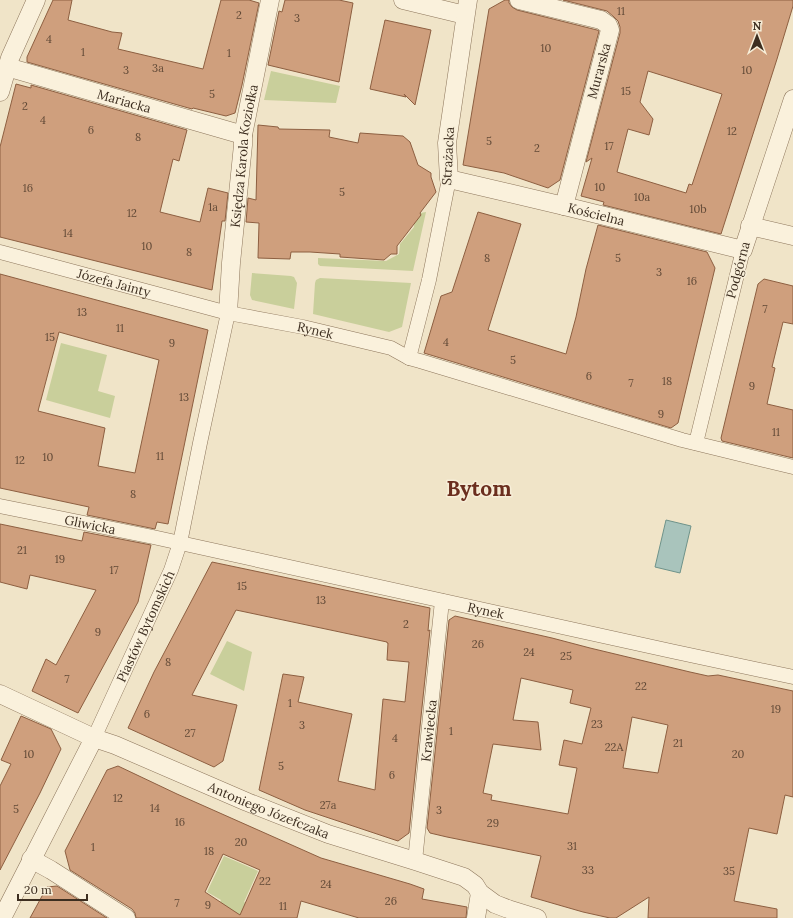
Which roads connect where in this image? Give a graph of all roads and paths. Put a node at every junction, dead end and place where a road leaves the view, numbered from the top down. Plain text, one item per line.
1 (36, 0) edge
2 (270, 0) edge
3 (403, 0) edge
4 (519, 0) edge
5 (466, 7) edge
6 (7, 67) junction
7 (0, 92) edge
8 (793, 99) edge
9 (242, 135) junction
10 (449, 179) junction
11 (564, 206) junction
12 (750, 226) junction
13 (793, 236) edge
14 (743, 250) junction
15 (0, 252) edge
16 (228, 313) junction
17 (409, 358) junction
18 (696, 443) junction
19 (793, 467) edge
20 (0, 506) edge
21 (180, 544) junction
22 (442, 601) junction
23 (793, 677) edge
24 (0, 694) edge
25 (94, 738) junction
26 (31, 859) junction
27 (415, 861) junction
28 (480, 893) junction
29 (2, 918) edge
30 (126, 918) edge
31 (476, 918) edge
32 (537, 918) edge

1 - 6 street
2 - 9 street, Księdza Karola Koziołka
3 - 5 street
4 - 11 street, Murarska
5 - 10 street, Strażacka
6 - 7 street
6 - 9 street, Mariacka
8 - 12 street, Podgórna
9 - 16 street, Księdza Karola Koziołka
10 - 11 street, Kościelna
10 - 17 street, Strażacka
11 - 14 street, Kościelna
12 - 13 street
12 - 14 street, Podgórna
14 - 18 street, Podgórna
15 - 16 street, Józefa Jainty
16 - 17 street, Rynek
16 - 21 street, Piastów Bytomskich
17 - 18 street, Rynek
18 - 19 street, Rynek
20 - 21 street, Gliwicka
21 - 22 street, Rynek
21 - 25 street, Piastów Bytomskich
22 - 23 street, Rynek
22 - 27 street, Krawiecka
24 - 25 street, Antoniego Józefczaka
25 - 26 street, Piastów Bytomskich
25 - 27 street, Antoniego Józefczaka
26 - 29 street, Piastów Bytomskich
26 - 30 street
27 - 28 street, Antoniego Józefczaka
28 - 31 street
28 - 32 street, Antoniego Józefczaka

